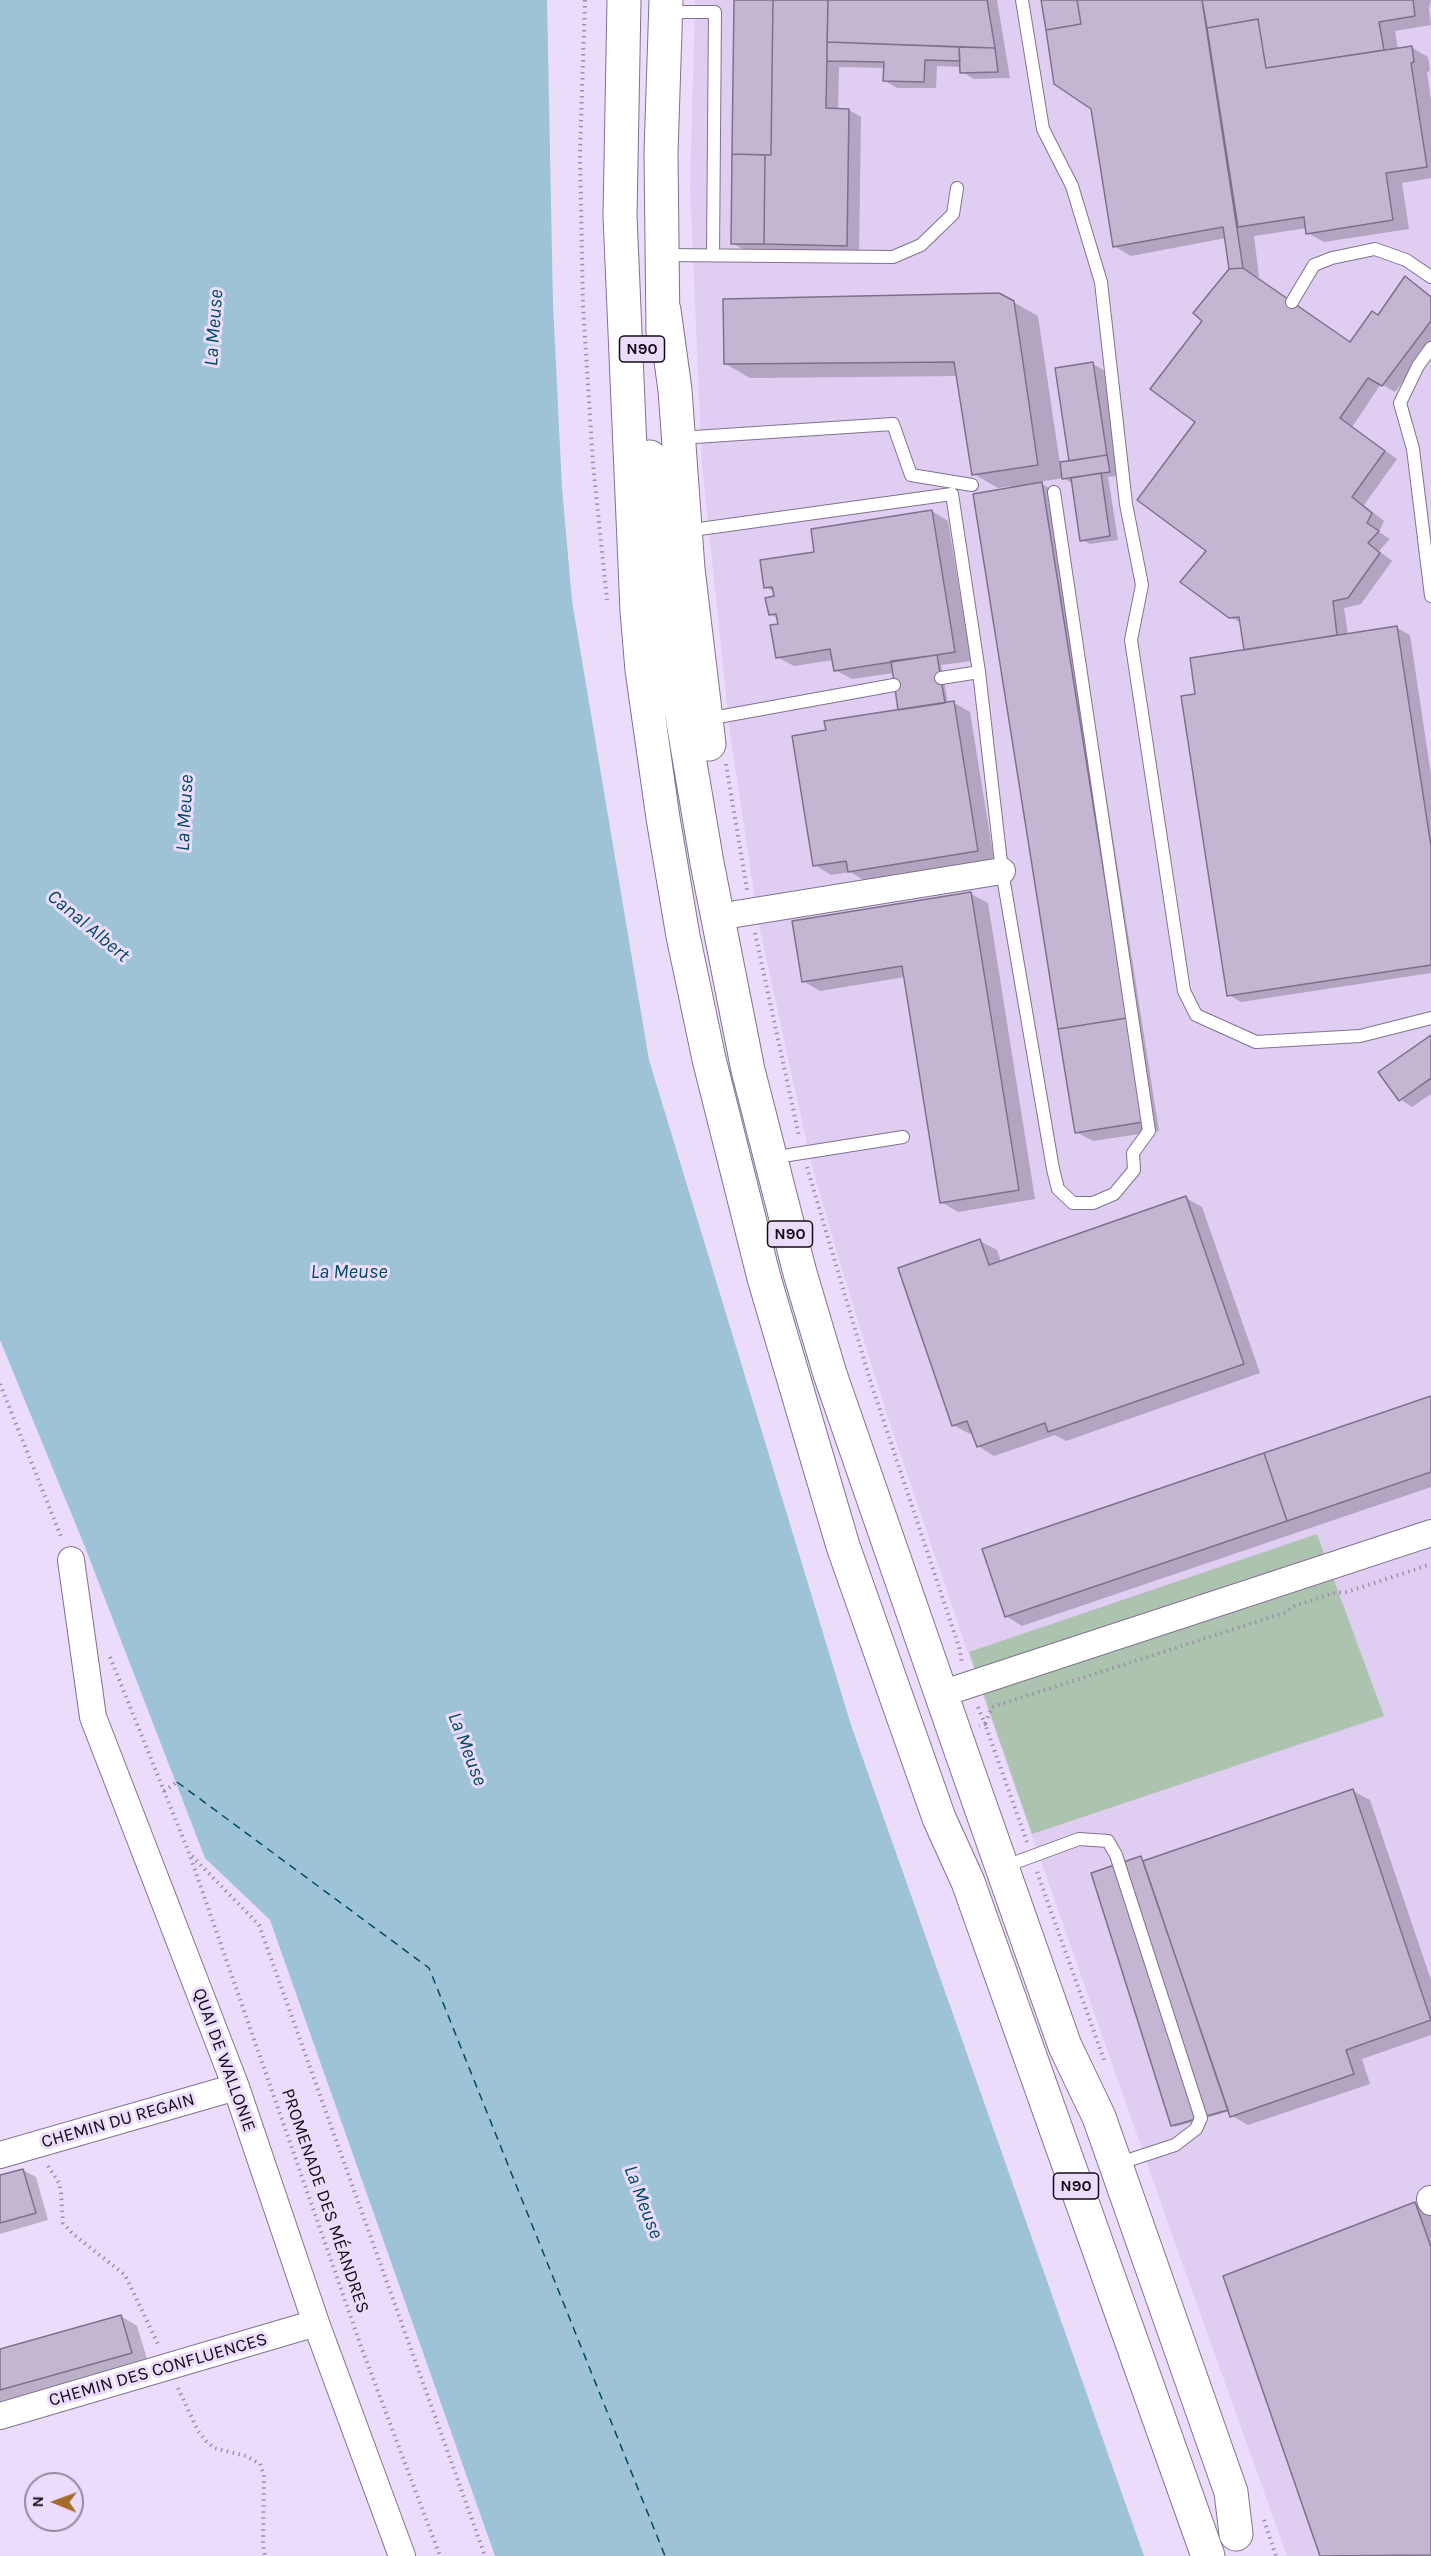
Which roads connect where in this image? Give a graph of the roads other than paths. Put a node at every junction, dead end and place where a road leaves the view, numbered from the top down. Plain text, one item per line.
1 (605, 0) edge
2 (624, 0) edge
3 (1022, 0) edge
4 (657, 4) edge
5 (957, 188) dead end
6 (663, 255) junction
7 (713, 255) junction
8 (1431, 277) edge
9 (1292, 302) dead end
10 (664, 310) junction
11 (1431, 348) edge
12 (677, 438) junction
13 (972, 485) dead end
14 (1054, 492) dead end
15 (684, 531) junction
16 (633, 561) junction
17 (1431, 596) edge
18 (979, 672) junction
19 (941, 678) dead end
20 (894, 685) dead end
21 (679, 696) junction
22 (705, 719) junction
23 (1002, 871) junction
24 (736, 914) junction
25 (1431, 1018) edge
26 (903, 1137) dead end
27 (796, 1154) junction
28 (820, 1474) junction
29 (1431, 1533) edge
30 (71, 1560) dead end
31 (906, 1595) junction
32 (941, 1694) junction
33 (1017, 1862) junction
34 (1065, 2046) junction
35 (236, 2087) junction
36 (0, 2156) edge
37 (1116, 2164) junction
38 (316, 2323) junction
39 (0, 2416) edge
40 (1240, 2545) edge
41 (402, 2556) edge
42 (1208, 2556) edge

1 - 16 main road
2 - 16 main road, N90
3 - 25 lane
4 - 6 main road
4 - 7 lane
4 - 21 main road, N90
5 - 7 lane
6 - 7 lane
6 - 10 main road
8 - 9 lane
10 - 12 main road
10 - 21 main road
11 - 17 lane
12 - 13 lane
12 - 15 main road
14 - 23 lane
15 - 18 lane
15 - 22 main road
16 - 28 main road, N90
18 - 19 lane
18 - 23 lane
20 - 22 lane
21 - 31 main road, N90
22 - 24 main road
23 - 24 street
24 - 27 main road
26 - 27 lane
27 - 31 main road
28 - 32 main road
28 - 42 main road, N90
29 - 32 street
30 - 35 street, QUAI DE WALLONIE
31 - 32 main road, N90
32 - 33 main road, N90
33 - 34 main road, N90
33 - 37 lane
34 - 37 main road
34 - 40 main road, N90
35 - 36 street, CHEMIN DU REGAIN
35 - 38 street, QUAI DE WALLONIE
37 - 40 main road
38 - 39 street, CHEMIN DES CONFLUENCES
38 - 41 street, QUAI DE WALLONIE

